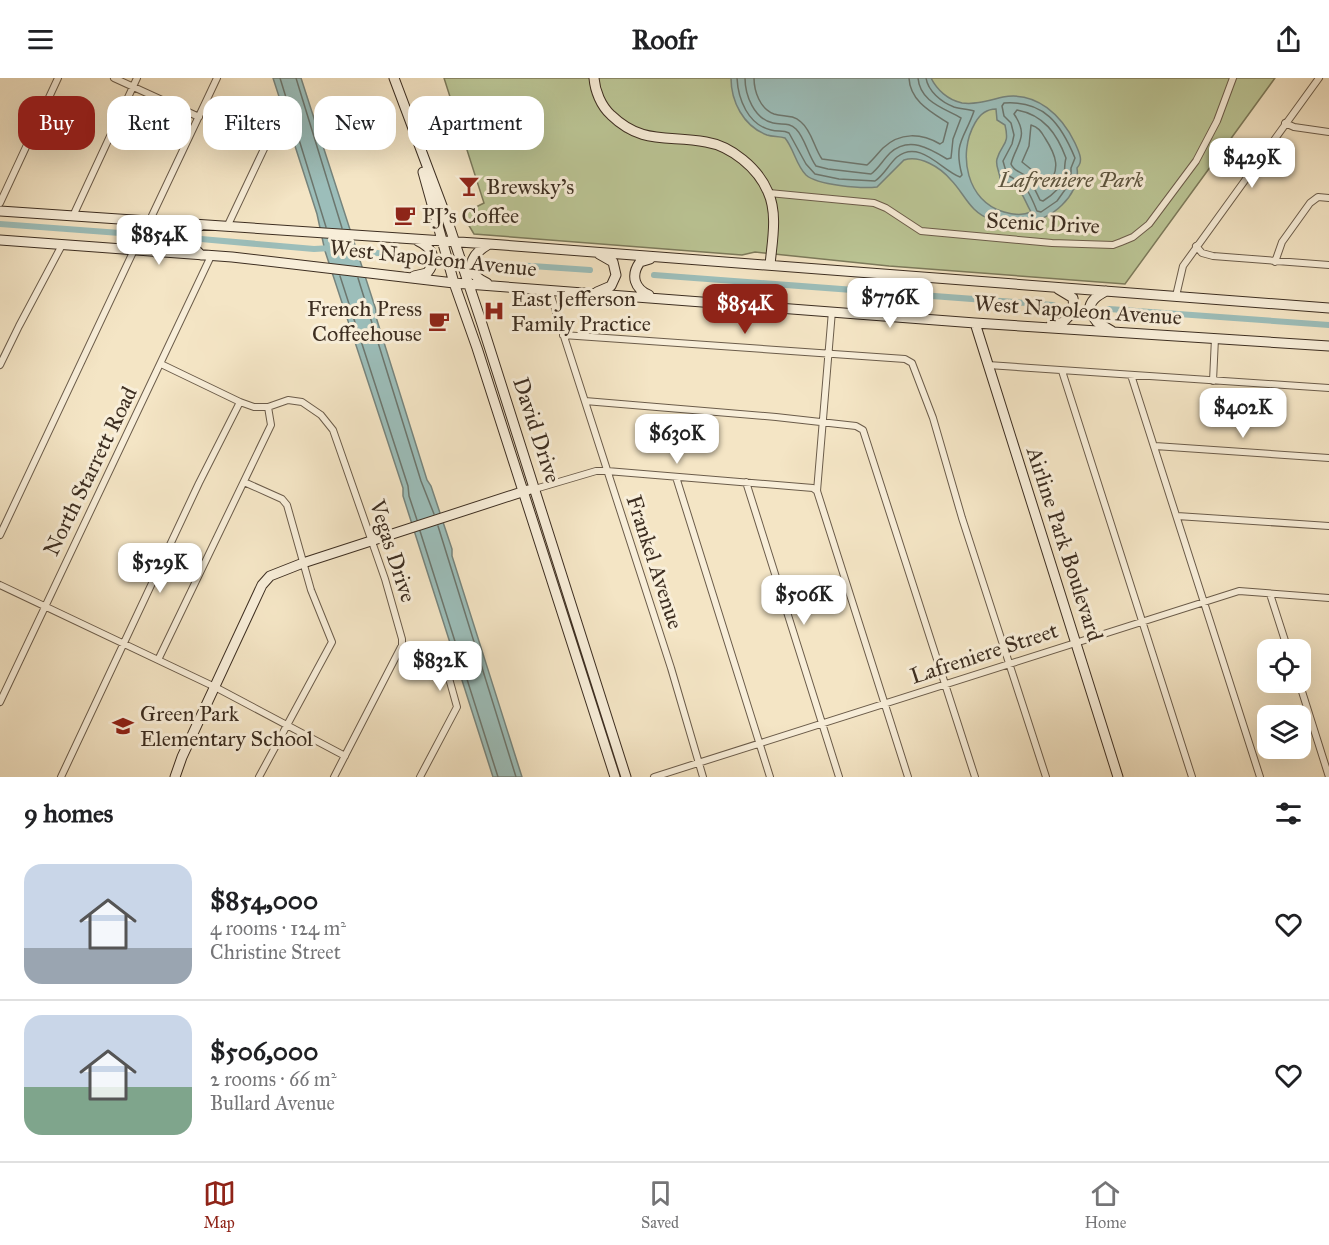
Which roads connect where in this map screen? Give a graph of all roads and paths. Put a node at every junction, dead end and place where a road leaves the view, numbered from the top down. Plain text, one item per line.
1 (58, 78) edge
2 (114, 78) edge
3 (137, 78) edge
4 (217, 78) edge
5 (394, 78) edge
6 (594, 78) edge
7 (1233, 78) edge
8 (1319, 78) edge
9 (133, 87) junction
10 (401, 98) junction
11 (199, 117) junction
12 (1286, 123) junction
13 (1329, 132) edge
14 (263, 150) edge
15 (769, 193) junction
16 (1329, 198) edge
17 (0, 203) edge
18 (0, 211) edge
19 (73, 216) junction
20 (149, 222) junction
21 (165, 223) junction
22 (202, 225) junction
23 (227, 227) junction
24 (0, 240) edge
25 (415, 240) junction
26 (442, 242) junction
27 (454, 242) junction
28 (489, 244) junction
29 (62, 245) junction
30 (1196, 246) junction
31 (134, 250) junction
32 (155, 252) junction
33 (594, 252) junction
34 (207, 256) junction
35 (658, 257) junction
36 (1275, 261) junction
37 (770, 265) junction
38 (1329, 266) edge
39 (403, 278) junction
40 (454, 283) junction
41 (468, 284) junction
42 (493, 285) junction
43 (1055, 287) junction
44 (549, 290) junction
45 (1106, 291) junction
46 (594, 293) junction
47 (1176, 296) junction
48 (656, 297) junction
49 (1329, 308) edge
50 (832, 311) junction
51 (975, 322) junction
52 (1043, 327) junction
53 (1113, 332) junction
54 (564, 335) junction
55 (1215, 338) junction
56 (1329, 346) edge
57 (828, 353) junction
58 (161, 363) junction
59 (0, 365) edge
60 (988, 365) junction
61 (1062, 371) junction
62 (1131, 375) junction
63 (1213, 381) junction
64 (1329, 388) edge
65 (585, 401) junction
66 (240, 402) junction
67 (268, 407) junction
68 (823, 422) junction
69 (1155, 446) junction
70 (1329, 458) edge
71 (607, 471) junction
72 (676, 477) junction
73 (244, 482) junction
74 (746, 482) junction
75 (535, 489) junction
76 (523, 491) junction
77 (817, 491) junction
78 (1177, 516) junction
79 (1329, 526) edge
80 (0, 535) edge
81 (371, 541) junction
82 (303, 563) junction
83 (0, 585) edge
84 (1270, 594) junction
85 (1329, 598) edge
86 (1205, 602) junction
87 (45, 607) junction
88 (1142, 621) junction
89 (582, 639) junction
90 (1284, 639) edge
91 (571, 642) junction
92 (1076, 642) junction
93 (124, 644) junction
94 (158, 660) junction
95 (1010, 664) junction
96 (447, 671) dead end
97 (947, 685) junction
98 (215, 687) junction
99 (1302, 693) edge
100 (0, 702) edge
101 (885, 704) junction
102 (823, 723) junction
103 (286, 726) junction
104 (759, 744) junction
105 (345, 756) junction
106 (699, 763) junction
107 (61, 777) edge
108 (175, 777) edge
109 (259, 777) edge
110 (334, 777) edge
111 (420, 777) edge
112 (615, 777) edge
113 (626, 777) edge
114 (654, 777) edge
115 (703, 777) edge
116 (770, 777) edge
117 (839, 777) edge
118 (908, 777) edge
119 (975, 777) edge
120 (1046, 777) edge
121 (1118, 777) edge
122 (1192, 777) edge
123 (1260, 777) edge
124 (1329, 777) edge

1 - 17 street
2 - 9 street
3 - 9 street
4 - 11 street
5 - 10 main road, David Drive
6 - 15 main road
7 - 15 street, Scenic Drive
8 - 12 street
9 - 11 street
9 - 19 street
10 - 26 main road, David Drive
10 - 27 main road, David Drive
11 - 20 street
12 - 13 street
12 - 30 street
14 - 23 street
15 - 37 main road
16 - 36 street
18 - 19 main road, West Napoleon Avenue
19 - 20 main road, West Napoleon Avenue
20 - 21 main road, West Napoleon Avenue
21 - 22 main road, West Napoleon Avenue
21 - 32 main road
22 - 23 main road, West Napoleon Avenue
22 - 34 main road
23 - 25 main road, West Napoleon Avenue
24 - 29 main road, West Napoleon Avenue
25 - 26 main road, West Napoleon Avenue
25 - 39 main road
26 - 27 main road, West Napoleon Avenue
26 - 40 main road, David Drive
27 - 28 main road, West Napoleon Avenue
27 - 41 main road, David Drive
28 - 33 main road, West Napoleon Avenue
28 - 42 main road
29 - 31 main road, West Napoleon Avenue
29 - 59 street
30 - 36 street
30 - 47 street
31 - 32 main road, West Napoleon Avenue
31 - 80 street
32 - 34 main road, West Napoleon Avenue
33 - 35 main road, West Napoleon Avenue
33 - 46 main road
34 - 39 main road, West Napoleon Avenue
34 - 58 street, North Starrett Road
35 - 37 main road, West Napoleon Avenue
35 - 48 main road
36 - 38 street
37 - 43 main road, West Napoleon Avenue
39 - 40 main road, West Napoleon Avenue
40 - 41 main road, West Napoleon Avenue
40 - 76 main road, David Drive
41 - 42 main road, West Napoleon Avenue
41 - 75 main road, David Drive
42 - 44 main road, West Napoleon Avenue
43 - 45 main road, West Napoleon Avenue
43 - 52 main road
44 - 46 main road, West Napoleon Avenue
44 - 54 street, Frankel Avenue
45 - 47 main road, West Napoleon Avenue
45 - 53 main road
46 - 48 main road, West Napoleon Avenue
47 - 49 main road, West Napoleon Avenue
48 - 50 main road, West Napoleon Avenue
50 - 51 main road, West Napoleon Avenue
50 - 57 street
51 - 52 main road, West Napoleon Avenue
51 - 60 main road, Airline Park Boulevard
52 - 53 main road, West Napoleon Avenue
53 - 55 main road, West Napoleon Avenue
54 - 57 street
54 - 65 street, Frankel Avenue
55 - 56 main road, West Napoleon Avenue
55 - 63 street
57 - 68 street
57 - 95 street
58 - 66 street, Vegas Drive
58 - 87 street, North Starrett Road
60 - 61 street
60 - 92 main road, Airline Park Boulevard
61 - 62 street
61 - 88 street
62 - 63 street
62 - 69 street
63 - 64 street
65 - 68 street
65 - 71 street, Frankel Avenue
66 - 67 street, Vegas Drive
66 - 93 street
67 - 73 street
67 - 81 street, Vegas Drive
68 - 77 street
68 - 97 street
69 - 70 street
69 - 78 street
71 - 72 street
71 - 75 street
71 - 106 street, Frankel Avenue
72 - 74 street
72 - 104 street
73 - 82 street
73 - 94 street
74 - 77 street
74 - 102 street
75 - 76 main road
75 - 89 main road, David Drive
76 - 81 main road
76 - 91 main road, David Drive
77 - 101 street
78 - 79 street
78 - 86 street
81 - 82 main road
81 - 105 street, Vegas Drive
82 - 98 main road
82 - 103 street
83 - 87 street
84 - 85 street, Lafreniere Street
84 - 86 street, Lafreniere Street
84 - 90 street
86 - 88 street, Lafreniere Street
86 - 123 street
87 - 93 street
87 - 100 street, North Starrett Road
88 - 92 street, Lafreniere Street
88 - 122 street
89 - 91 main road
89 - 113 main road, David Drive
91 - 112 main road, David Drive
92 - 95 street, Lafreniere Street
92 - 121 main road, Airline Park Boulevard
93 - 94 street
93 - 107 street
94 - 98 street
95 - 97 street, Lafreniere Street
95 - 120 street
96 - 111 street
97 - 101 street, Lafreniere Street
97 - 119 street
98 - 103 street
98 - 108 main road
99 - 124 street
101 - 102 street, Lafreniere Street
101 - 118 street
102 - 104 street, Lafreniere Street
102 - 117 street
103 - 105 street
103 - 109 street
104 - 106 street, Lafreniere Street
104 - 116 street
105 - 110 street, Vegas Drive
106 - 114 street, Lafreniere Street
106 - 115 street, Frankel Avenue

